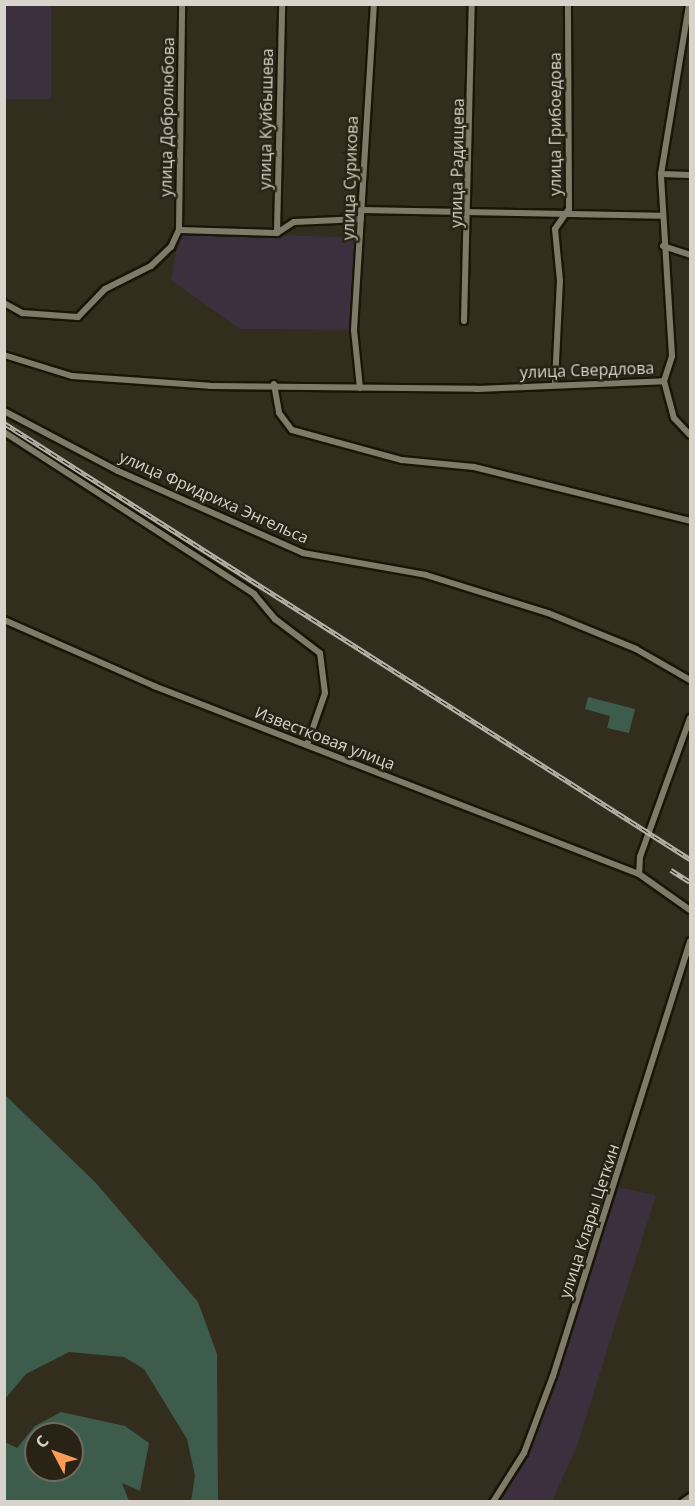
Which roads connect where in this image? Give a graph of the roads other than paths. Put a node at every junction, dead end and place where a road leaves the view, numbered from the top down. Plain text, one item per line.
1 (182, 4) edge
2 (282, 4) edge
3 (374, 4) edge
4 (472, 4) edge
5 (568, 4) edge
6 (689, 4) edge
7 (661, 174) junction
8 (690, 175) edge
9 (362, 210) junction
10 (470, 214) junction
11 (564, 216) junction
12 (660, 216) junction
13 (361, 219) junction
14 (179, 230) junction
15 (277, 233) junction
16 (663, 246) junction
17 (690, 255) edge
18 (4, 303) edge
19 (464, 321) dead end
20 (4, 355) edge
21 (664, 381) junction
22 (555, 382) junction
23 (274, 384) junction
24 (360, 388) junction
25 (4, 411) edge
26 (4, 432) edge
27 (690, 435) edge
28 (690, 521) edge
29 (4, 620) edge
30 (690, 680) edge
31 (690, 718) edge
32 (307, 745) junction
33 (639, 874) junction
34 (690, 910) edge
35 (690, 941) edge
36 (690, 1497) edge
37 (493, 1502) edge
38 (683, 1502) edge

1 - 14 street, улица Добролюбова
2 - 15 street, улица Куйбышева
3 - 9 street, улица Сурикова
4 - 10 street, улица Радищева
5 - 11 street, улица Грибоедова
6 - 7 street, улица Свердлова
7 - 8 street
7 - 12 street, улица Свердлова
9 - 10 street
9 - 13 street, улица Сурикова
10 - 11 street
10 - 19 street, улица Радищева
11 - 12 street
11 - 22 street, улица Грибоедова
12 - 16 street, улица Свердлова
13 - 15 street
13 - 24 street, улица Сурикова
14 - 15 street
14 - 18 street
16 - 17 street
16 - 21 street, улица Свердлова
20 - 23 street, улица Свердлова
21 - 22 street, улица Свердлова
21 - 27 street
22 - 24 street, улица Свердлова
23 - 24 street, улица Свердлова
23 - 28 street
25 - 30 street, улица Фридриха Энгельса
26 - 32 street
29 - 32 street, Известковая улица
31 - 33 street
32 - 33 street, Известковая улица
33 - 34 street
35 - 37 street, улица Клары Цеткин
36 - 38 street

